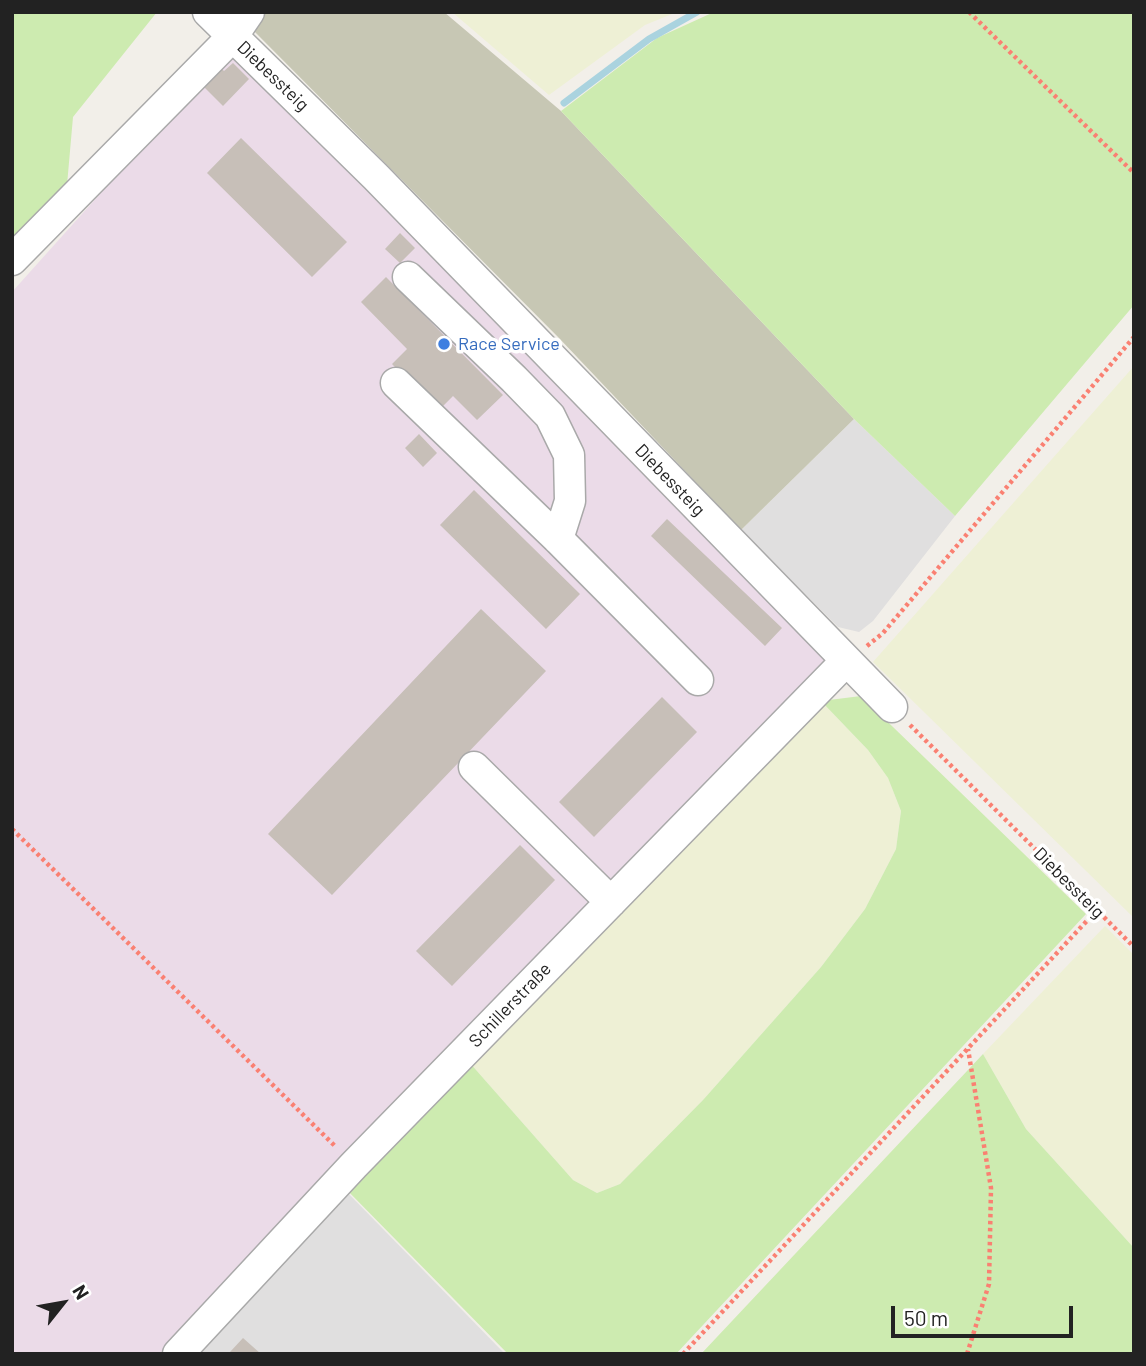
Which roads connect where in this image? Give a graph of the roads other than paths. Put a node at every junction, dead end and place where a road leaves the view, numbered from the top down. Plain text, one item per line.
1 (208, 12) edge
2 (249, 12) edge
3 (233, 37) junction
4 (12, 260) edge
5 (408, 277) dead end
6 (543, 349) junction
7 (514, 379) junction
8 (396, 383) dead end
9 (558, 539) junction
10 (846, 661) junction
11 (698, 681) dead end
12 (892, 707) road end
13 (474, 767) dead end
14 (611, 902) junction
15 (178, 1354) edge

1 - 3 street, Diebessteig
2 - 3 street
3 - 4 street
3 - 6 street, Diebessteig
5 - 7 street
6 - 7 street
6 - 10 street, Diebessteig
7 - 9 street
8 - 9 street
9 - 11 street
10 - 12 street, Diebessteig
10 - 14 street, Schillerstraße
13 - 14 street
14 - 15 street, Schillerstraße

